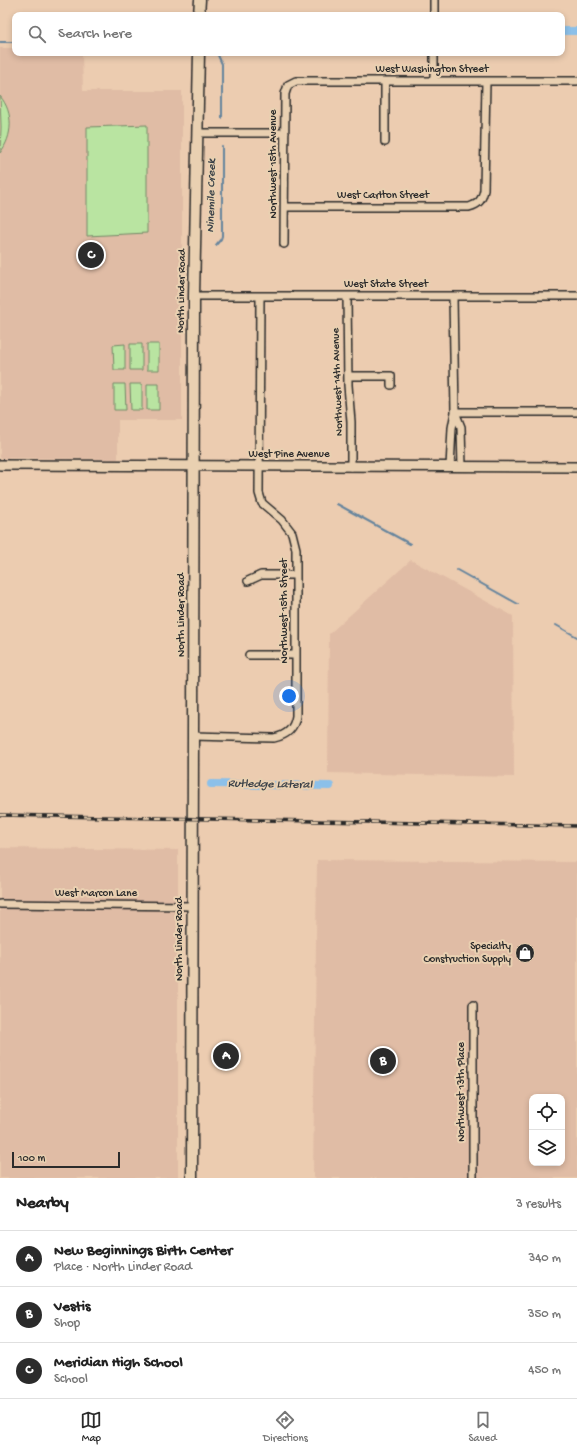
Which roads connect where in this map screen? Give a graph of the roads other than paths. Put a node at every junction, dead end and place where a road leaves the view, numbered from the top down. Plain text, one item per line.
1 (200, 0) edge
2 (434, 0) edge
3 (199, 12) edge
4 (434, 12) edge
5 (199, 56) edge
6 (434, 56) edge
7 (385, 81) junction
8 (434, 81) junction
9 (486, 81) junction
10 (577, 81) edge
11 (288, 85) joint
12 (198, 133) junction
13 (285, 133) junction
14 (385, 142) dead end
15 (285, 207) junction
16 (284, 244) dead end
17 (194, 296) junction
18 (260, 296) junction
19 (347, 296) junction
20 (577, 296) edge
21 (453, 297) junction
22 (348, 376) junction
23 (391, 385) dead end
24 (455, 412) junction
25 (577, 412) edge
26 (0, 465) edge
27 (194, 466) junction
28 (259, 467) junction
29 (351, 467) junction
30 (450, 467) junction
31 (462, 467) junction
32 (577, 467) edge
33 (262, 503) junction
34 (255, 507) dead end
35 (296, 575) junction
36 (248, 581) dead end
37 (249, 655) dead end
38 (296, 655) junction
39 (193, 736) junction
40 (0, 904) edge
41 (192, 906) junction
42 (473, 1005) dead end
43 (192, 1178) edge
44 (473, 1178) edge

1 - 3 main road
2 - 4 street
5 - 12 main road, North Linder Road
6 - 8 street
7 - 8 street, West Washington Street
7 - 11 street, West Washington Street
7 - 14 street
8 - 9 street, West Washington Street
9 - 10 street, West Washington Street
9 - 15 street, West Carlton Street
11 - 13 street, Northwest 15th Avenue
12 - 13 street
12 - 17 main road, North Linder Road
13 - 15 street, Northwest 15th Avenue
15 - 16 street, Northwest 15th Avenue
17 - 18 street, West State Street
17 - 27 main road, North Linder Road
18 - 19 street, West State Street
18 - 28 street
19 - 21 street, West State Street
19 - 22 street, Northwest 14th Avenue
20 - 21 street, West State Street
21 - 24 street
22 - 23 street
22 - 29 street, Northwest 14th Avenue
24 - 25 street
24 - 30 street
24 - 31 street
26 - 27 street, West Pine Avenue
27 - 28 street, West Pine Avenue
27 - 39 main road, North Linder Road
28 - 29 street, West Pine Avenue
28 - 33 street
29 - 30 street, West Pine Avenue
30 - 31 street, West Pine Avenue
31 - 32 street, West Pine Avenue
33 - 34 street
33 - 35 street, Northwest 15th Street
35 - 36 street
35 - 38 street, Northwest 15th Street
37 - 38 street
38 - 39 street, Northwest 15th Street
39 - 41 main road, North Linder Road
40 - 41 street, West Marcon Lane
41 - 43 main road, North Linder Road
42 - 44 street, Northwest 13th Place

